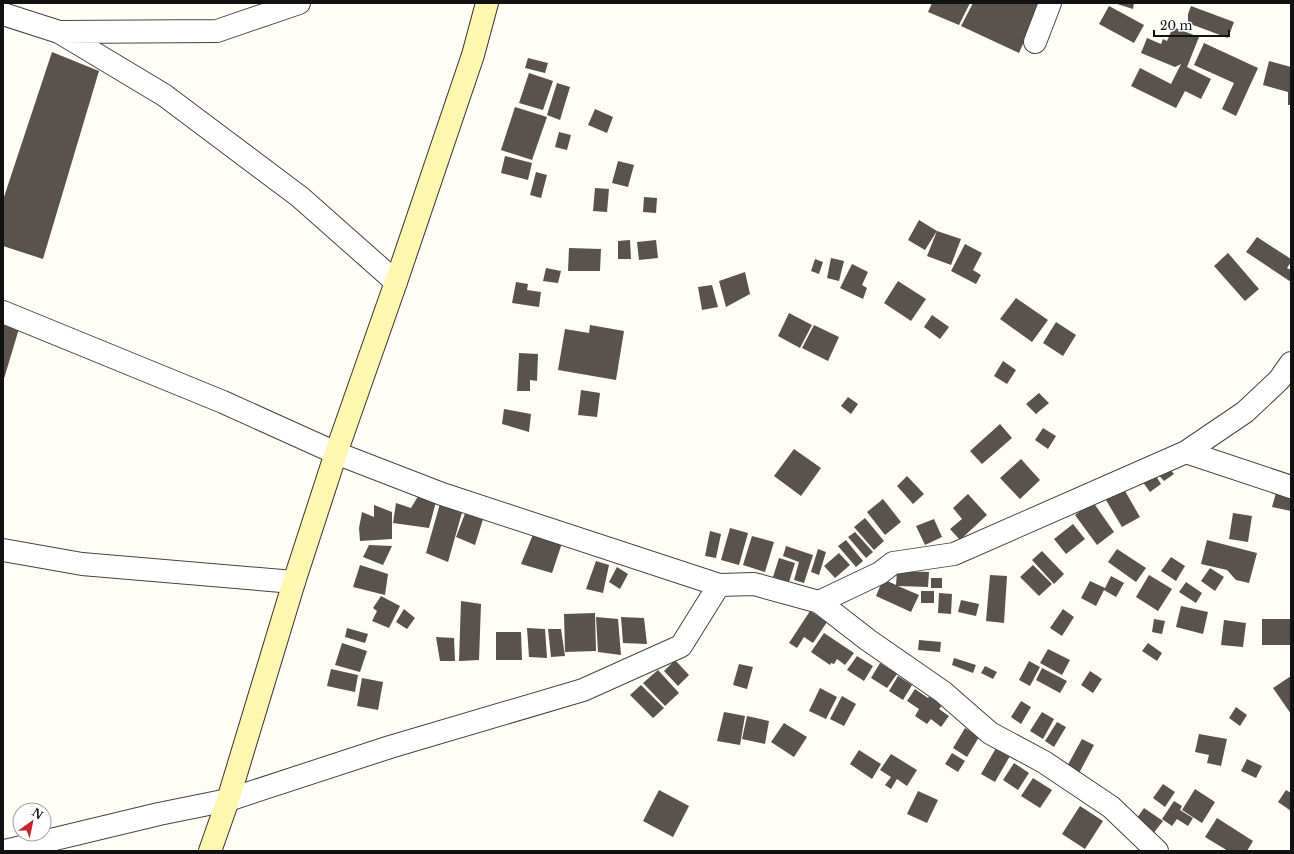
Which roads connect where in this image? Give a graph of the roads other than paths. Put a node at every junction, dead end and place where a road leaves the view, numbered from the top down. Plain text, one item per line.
1 (299, 3) edge
2 (487, 3) edge
3 (1050, 3) edge
4 (3, 14) edge
5 (59, 32) junction
6 (1035, 42) dead end
7 (396, 282) junction
8 (3, 312) edge
9 (1291, 363) edge
10 (1186, 452) junction
11 (336, 453) junction
12 (1291, 487) edge
13 (3, 550) edge
14 (294, 582) junction
15 (719, 585) junction
16 (818, 602) junction
17 (228, 800) junction
18 (6, 849) edge
19 (210, 851) edge
20 (1157, 851) edge

1 - 5 street
2 - 7 main road
3 - 6 street
4 - 5 street
5 - 7 street
7 - 11 main road
8 - 11 street
9 - 10 street
10 - 12 street
10 - 16 street
11 - 14 main road
11 - 15 street
13 - 14 street
14 - 17 main road
15 - 16 street
15 - 17 street
16 - 20 street
17 - 18 street
17 - 19 main road

